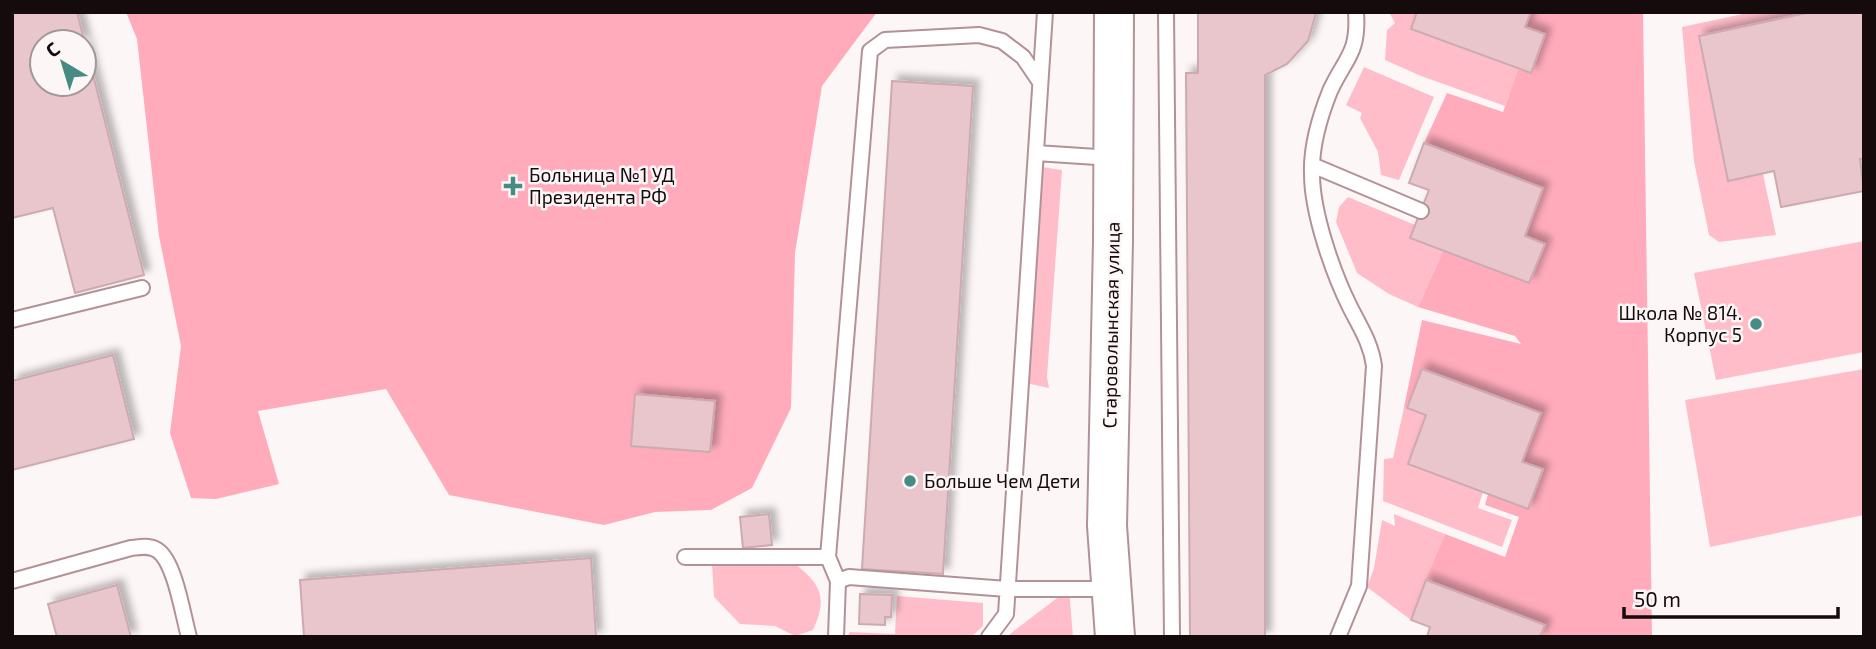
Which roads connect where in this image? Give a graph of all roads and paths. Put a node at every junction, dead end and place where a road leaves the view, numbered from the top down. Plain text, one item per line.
1 (1045, 12) edge
2 (1114, 12) edge
3 (1166, 12) edge
4 (1356, 12) edge
5 (1040, 82) junction
6 (1035, 153) junction
7 (1114, 159) junction
8 (1312, 165) junction
9 (1421, 211) dead end
10 (142, 288) dead end
11 (12, 320) edge
12 (685, 557) dead end
13 (828, 557) junction
14 (838, 581) junction
15 (12, 582) edge
16 (1007, 589) junction
17 (1112, 590) junction
18 (189, 637) edge
19 (836, 637) edge
20 (989, 637) edge
21 (1115, 637) edge
22 (1172, 637) edge
23 (1338, 637) edge

1 - 5 lane
2 - 7 street, Староволынская улица
3 - 22 lane
4 - 8 lane
5 - 6 lane
5 - 13 lane
6 - 7 lane
6 - 16 lane
7 - 17 street, Староволынская улица
8 - 9 lane
8 - 23 lane
10 - 11 lane
12 - 13 lane
13 - 14 lane
14 - 16 lane
14 - 19 lane
15 - 18 lane
16 - 17 lane
16 - 20 lane
17 - 21 street, Староволынская улица

